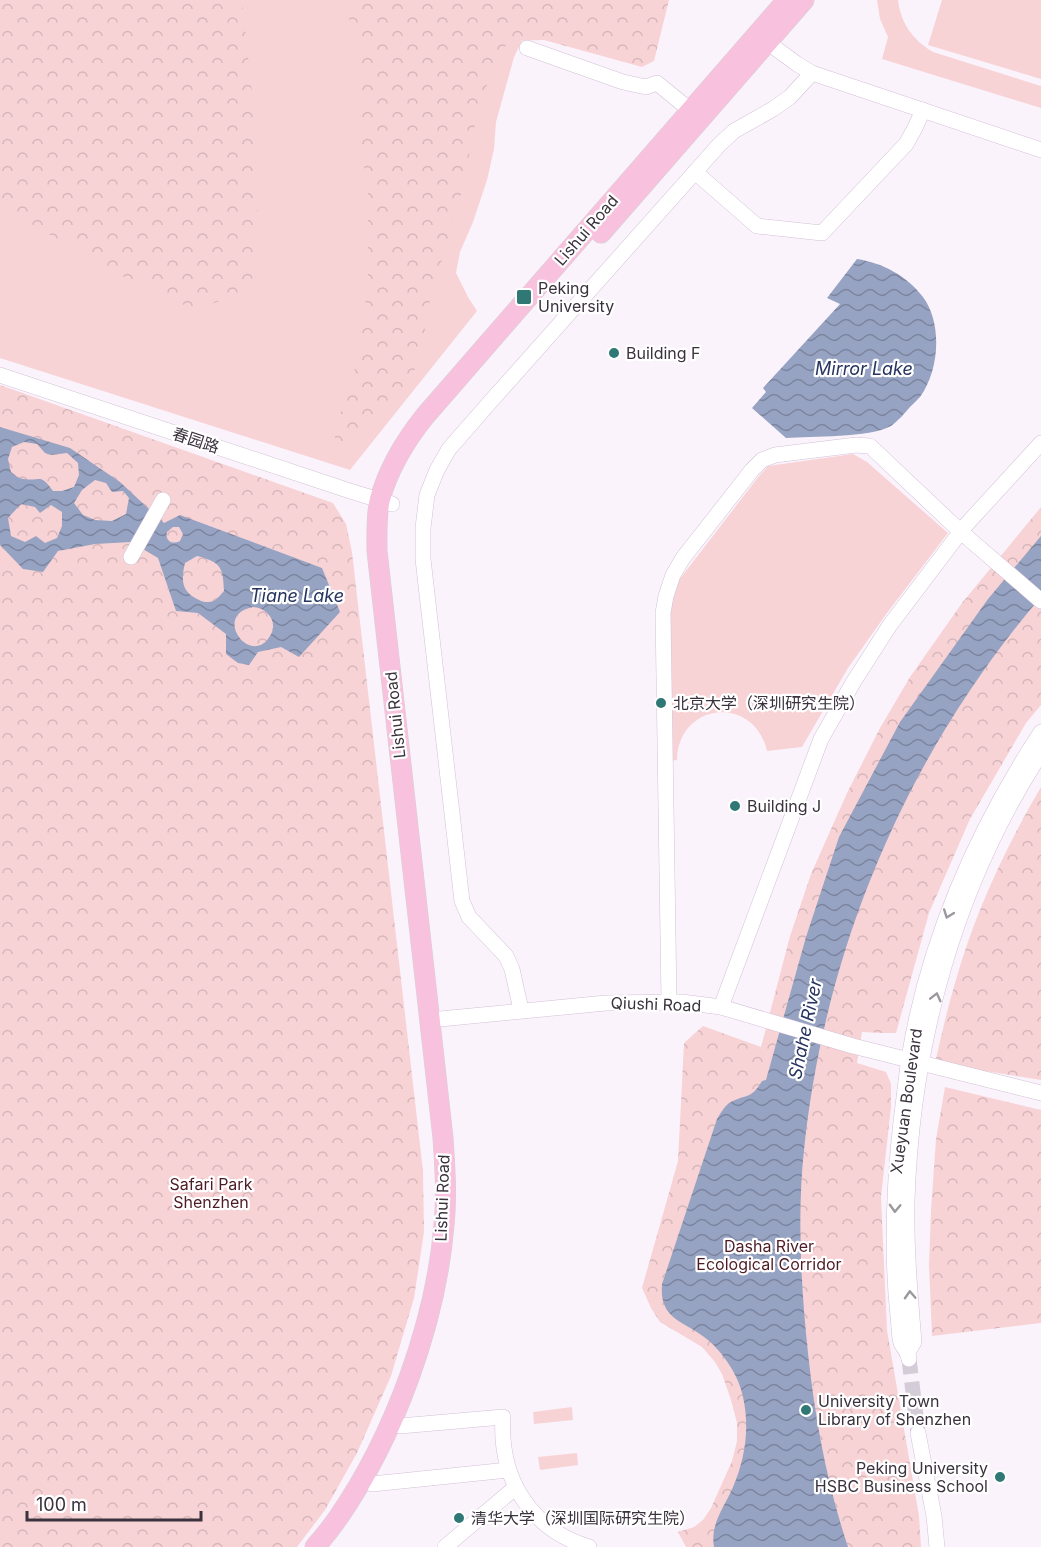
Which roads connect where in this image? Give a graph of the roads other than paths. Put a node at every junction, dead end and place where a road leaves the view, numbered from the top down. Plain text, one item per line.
1 (787, 0) edge
2 (804, 0) edge
3 (767, 42) junction
4 (527, 48) dead end
5 (812, 73) junction
6 (690, 110) junction
7 (923, 110) junction
8 (1041, 150) edge
9 (695, 172) junction
10 (0, 375) edge
11 (1041, 443) edge
12 (164, 500) dead end
13 (386, 502) junction
14 (962, 532) junction
15 (131, 557) dead end
16 (1041, 601) edge
17 (1041, 732) edge
18 (1041, 753) edge
19 (669, 1001) junction
20 (721, 1007) junction
21 (521, 1010) junction
22 (440, 1019) junction
23 (915, 1062) junction
24 (1041, 1094) edge
25 (908, 1355) tunnel mouth
26 (400, 1426) junction
27 (918, 1433) tunnel mouth
28 (508, 1470) junction
29 (372, 1484) junction
30 (516, 1487) junction
31 (324, 1547) edge
32 (445, 1547) edge
33 (589, 1547) edge
34 (937, 1547) edge

1 - 6 main road, Lishui Road
2 - 3 main road, Lishui Road
3 - 5 street
3 - 13 main road, Lishui Road
4 - 6 street
5 - 7 street
5 - 9 street
6 - 13 main road, Lishui Road
7 - 8 street
7 - 9 street
9 - 21 street
10 - 13 street, 春园路
11 - 14 street
12 - 15 street
13 - 22 main road, Lishui Road
13 - 31 main road, Lishui Road
14 - 16 street
14 - 19 street
14 - 20 street
17 -> 23 street, Xueyuan Boulevard
23 -> 18 street, Xueyuan Boulevard
19 - 20 street, Qiushi Road
19 - 21 street, Qiushi Road
20 - 23 street, Qiushi Road
21 - 22 street, Qiushi Road
22 - 26 main road, Lishui Road
23 - 24 street, Qiushi Road
23 - 25 street, Xueyuan Boulevard
26 - 28 street
26 - 29 main road, Lishui Road
27 - 34 street
28 - 29 street
28 - 30 street
29 - 31 main road, Lishui Road
30 - 32 street
30 - 33 street

